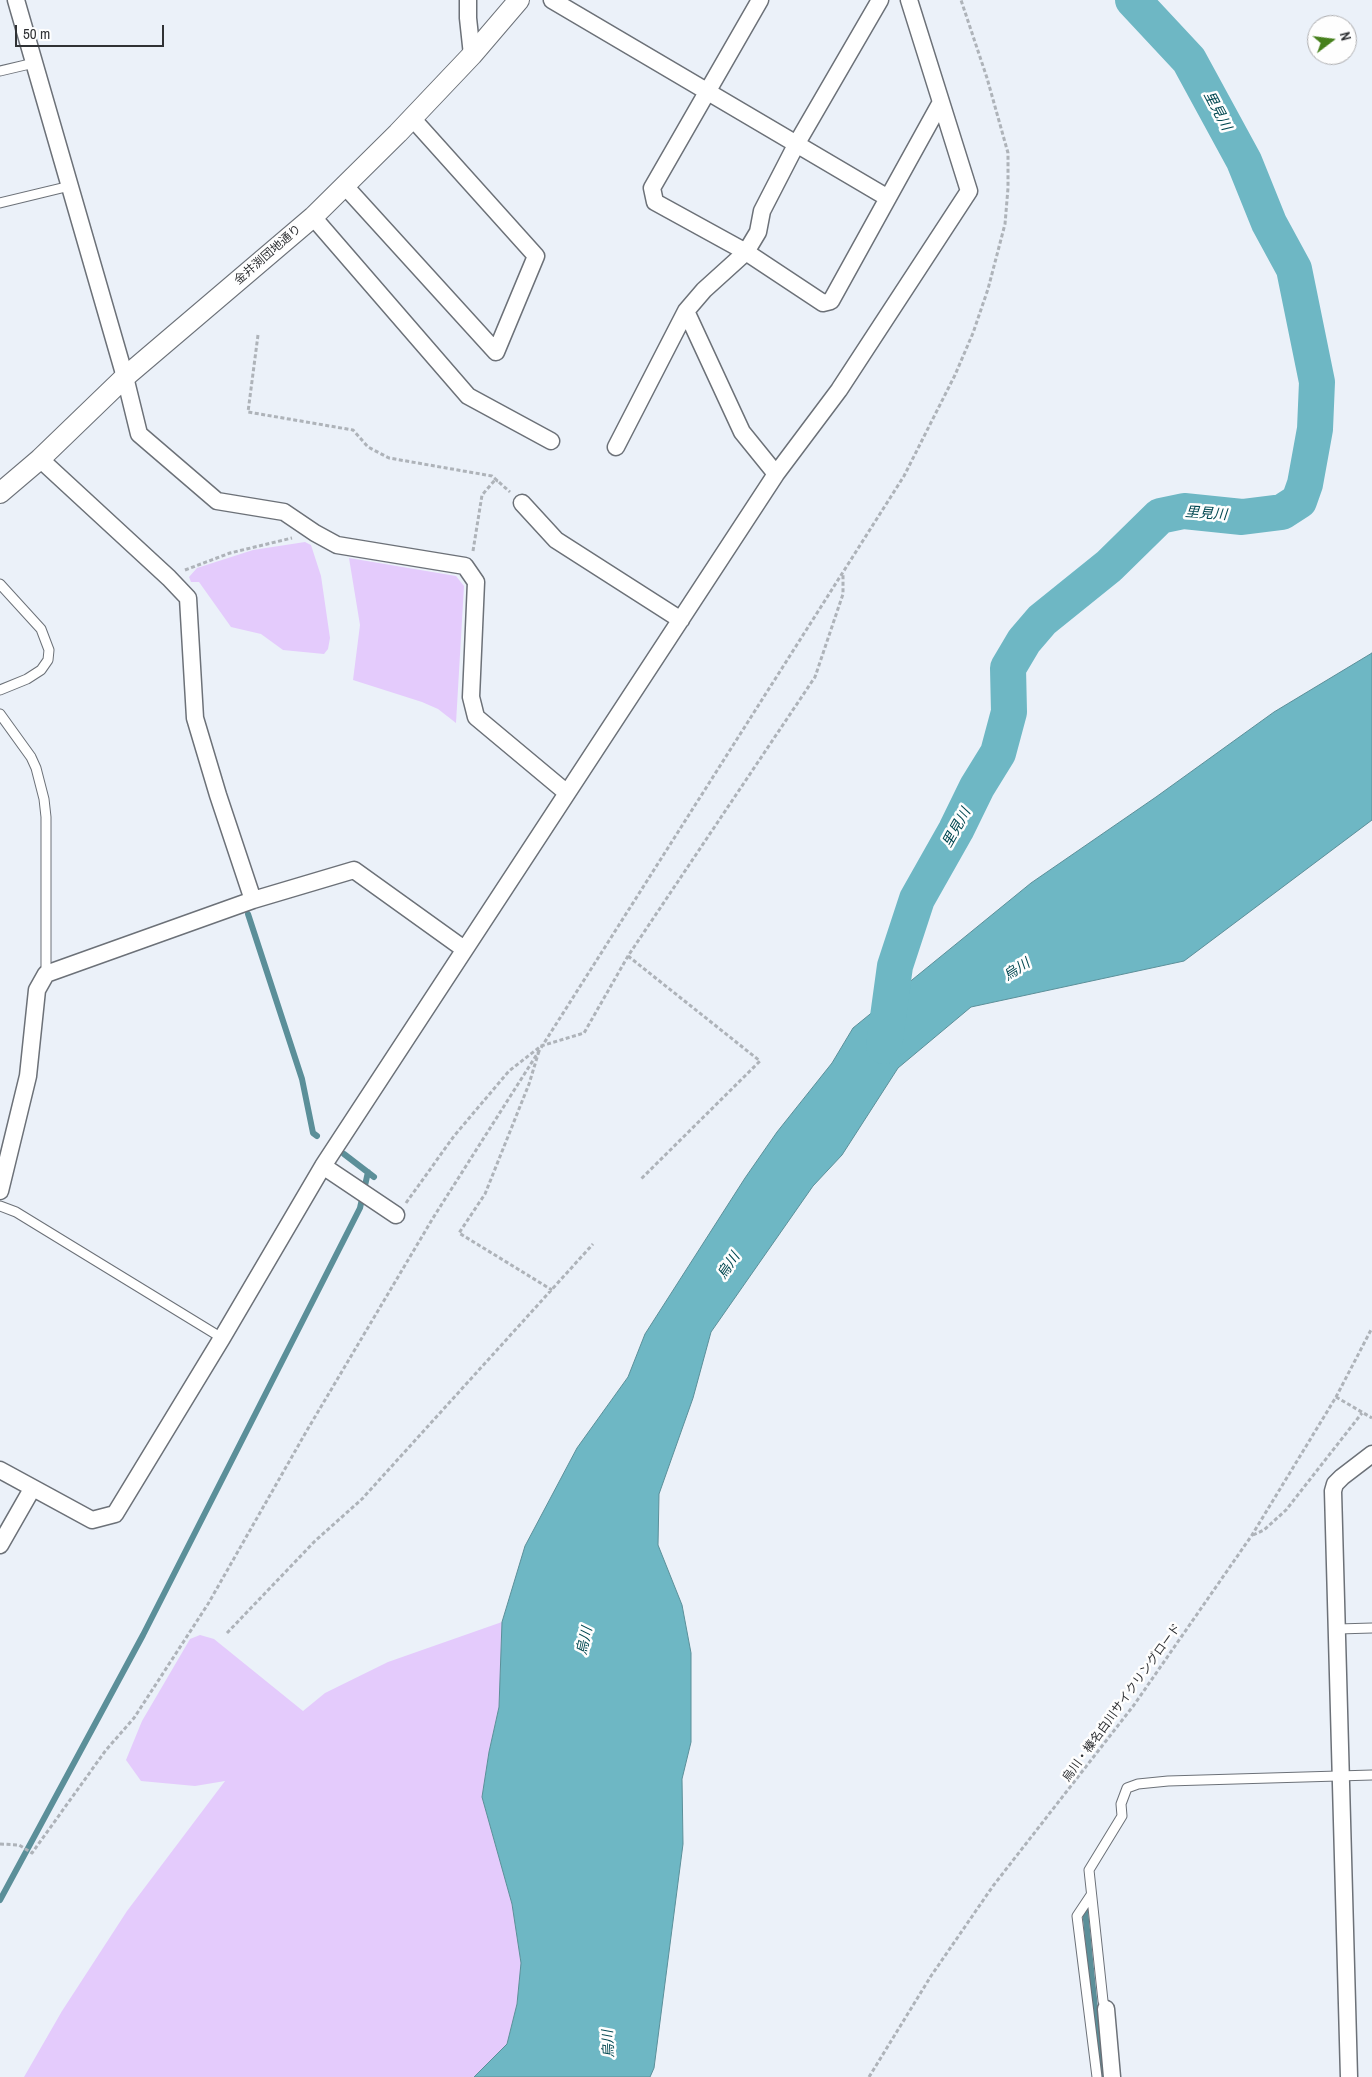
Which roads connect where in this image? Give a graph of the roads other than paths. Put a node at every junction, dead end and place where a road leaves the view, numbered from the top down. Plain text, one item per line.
1 (16, 0) edge
2 (468, 0) edge
3 (519, 0) edge
4 (552, 0) edge
5 (760, 0) edge
6 (880, 0) edge
7 (909, 0) edge
8 (472, 55) junction
9 (34, 64) junction
10 (0, 71) edge
11 (709, 92) junction
12 (941, 102) junction
13 (412, 118) junction
14 (797, 143) junction
15 (344, 185) junction
16 (70, 186) junction
17 (888, 198) junction
18 (0, 203) edge
19 (312, 217) junction
20 (746, 252) junction
21 (686, 312) junction
22 (125, 377) junction
23 (550, 441) dead end
24 (616, 447) dead end
25 (40, 459) junction
26 (776, 474) junction
27 (0, 494) edge
28 (522, 503) road end
29 (0, 584) edge
30 (681, 620) junction
31 (0, 690) edge
32 (0, 714) edge
33 (567, 793) junction
34 (253, 900) junction
35 (464, 949) junction
36 (46, 974) junction
37 (322, 1166) junction
38 (0, 1191) edge
39 (0, 1206) edge
40 (396, 1215) road end
41 (222, 1338) junction
42 (1372, 1454) edge
43 (0, 1470) edge
44 (32, 1489) junction
45 (0, 1546) edge
46 (1372, 1628) edge
47 (1338, 1629) junction
48 (1372, 1775) edge
49 (1341, 1776) junction
50 (1091, 1895) junction
51 (1092, 1981) junction
52 (1106, 2009) joint
53 (1097, 2077) edge
54 (1112, 2077) edge
55 (1349, 2077) edge

1 - 9 street
2 - 8 street
3 - 8 street, 金井渕団地通り
4 - 11 street
5 - 11 street
6 - 14 street
7 - 12 street
8 - 13 street, 金井渕団地通り
9 - 10 lane
9 - 16 street
11 - 14 street
11 - 20 street
12 - 17 street
12 - 26 street
13 - 15 street, 金井渕団地通り
13 - 15 street
14 - 17 street
14 - 20 street
15 - 19 street, 金井渕団地通り
16 - 18 lane
16 - 22 street
17 - 20 street
19 - 22 street, 金井渕団地通り
19 - 23 street
20 - 21 street
21 - 24 street
21 - 26 street
22 - 25 street, 金井渕団地通り
22 - 33 street
25 - 27 street, 金井渕団地通り
25 - 34 street
26 - 30 street
28 - 30 street
29 - 31 lane
30 - 33 street
32 - 36 lane
33 - 35 street
34 - 35 street
34 - 36 street
35 - 37 street
36 - 38 street
37 - 40 street
37 - 41 street
39 - 41 lane
41 - 44 street
42 - 47 street
43 - 44 street
44 - 45 street
46 - 47 lane
47 - 49 street
48 - 49 lane
49 - 50 lane
49 - 55 street
50 - 51 lane
50 - 51 lane
51 - 52 lane
51 - 53 lane
52 - 54 street

